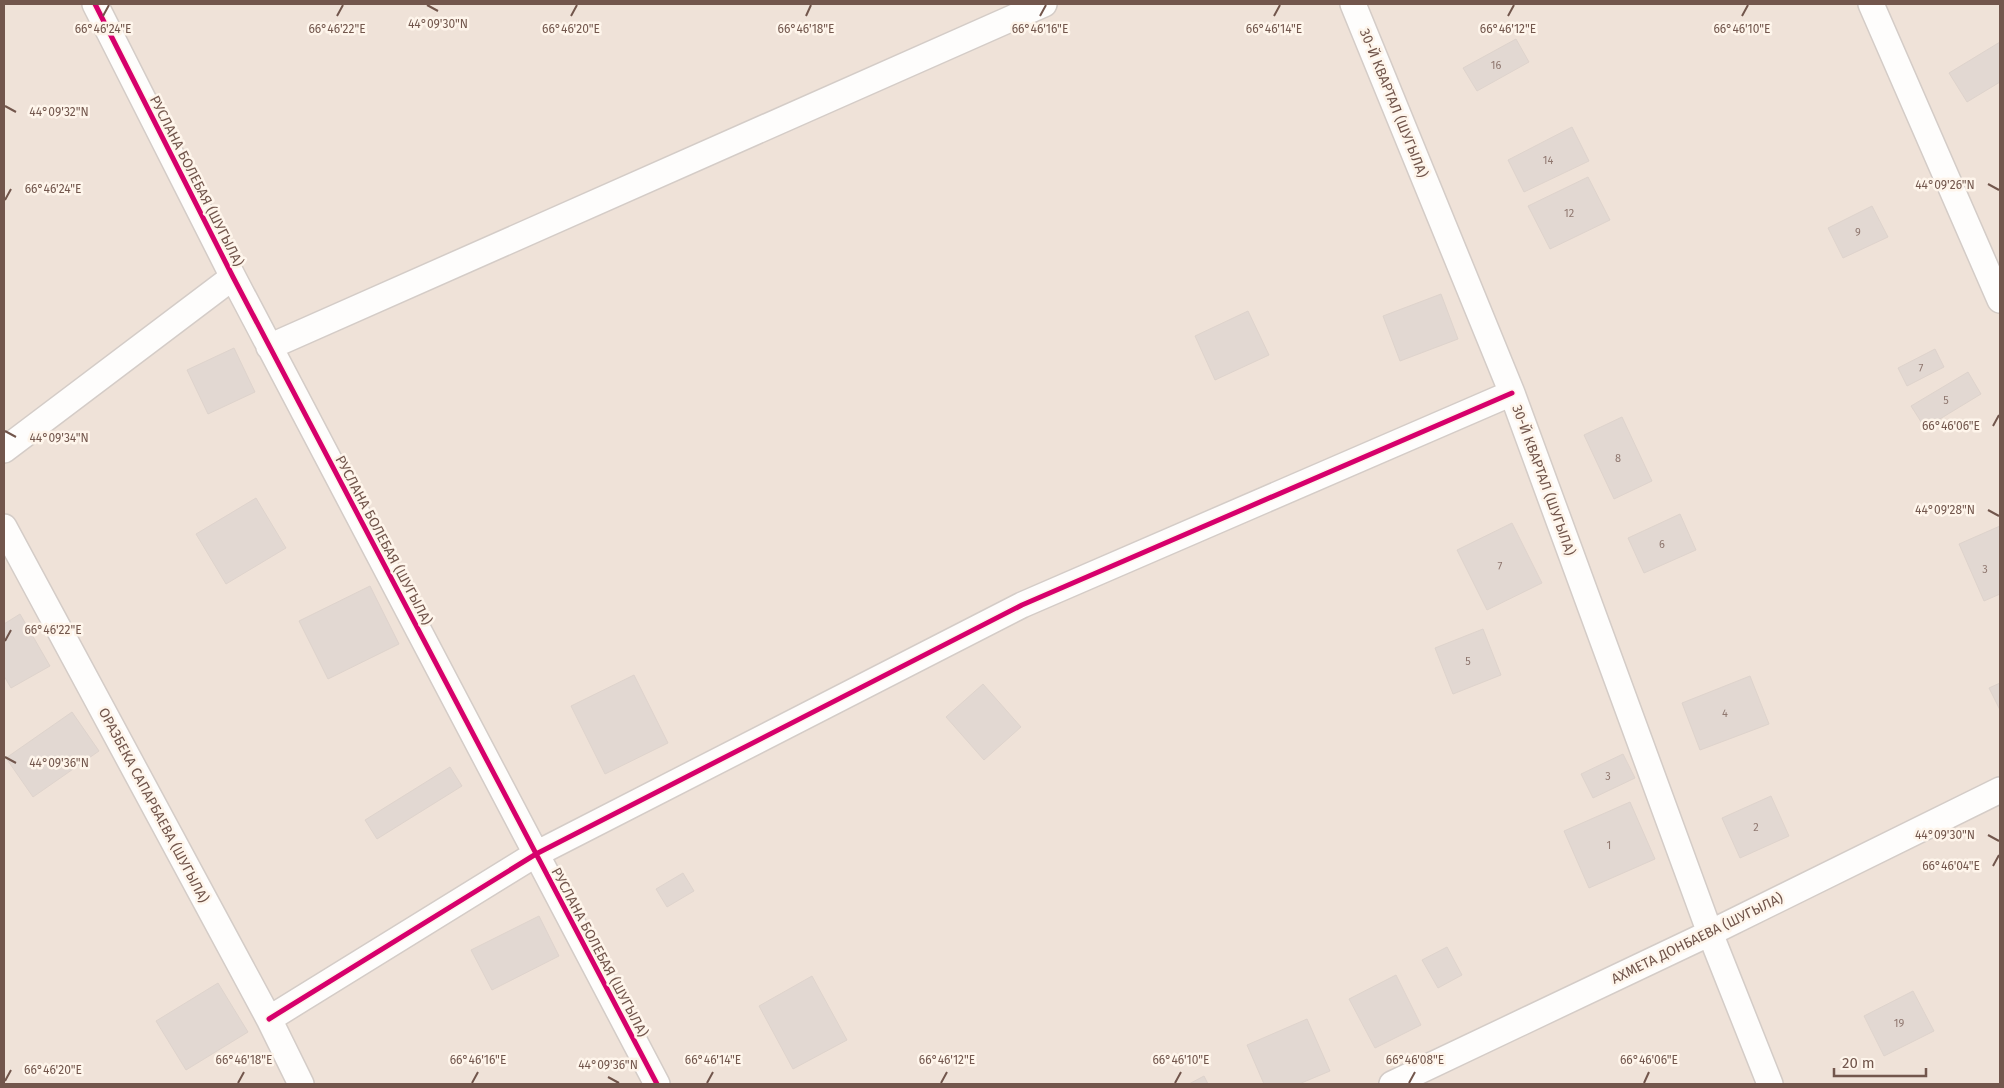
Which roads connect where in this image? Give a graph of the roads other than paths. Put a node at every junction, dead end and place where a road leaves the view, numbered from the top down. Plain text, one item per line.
1 (95, 4) edge
2 (1044, 4) edge
3 (1353, 4) edge
4 (1871, 4) edge
5 (233, 277) junction
6 (2000, 300) edge
7 (270, 347) junction
8 (1512, 393) junction
9 (4, 450) edge
10 (4, 527) edge
11 (2000, 790) edge
12 (536, 854) junction
13 (1710, 933) junction
14 (269, 1018) junction
15 (300, 1084) edge
16 (657, 1084) edge
17 (1392, 1084) edge
18 (1770, 1084) edge

1 - 5 street, РУСЛАНА БОЛЕБАЯ (ШУГЫЛА)
2 - 7 street
3 - 8 street, 30-Й КВАРТАЛ (ШУГЫЛА)
4 - 6 street
5 - 7 street, РУСЛАНА БОЛЕБАЯ (ШУГЫЛА)
5 - 9 street
7 - 12 street, РУСЛАНА БОЛЕБАЯ (ШУГЫЛА)
8 - 12 street
8 - 13 street, 30-Й КВАРТАЛ (ШУГЫЛА)
10 - 14 street, ОРАЗБЕКА САПАРБАЕВА (ШУГЫЛА)
11 - 13 street, АХМЕТА ДОНБАЕВА (ШУГЫЛА)
12 - 14 street
12 - 16 street, РУСЛАНА БОЛЕБАЯ (ШУГЫЛА)
13 - 17 street, АХМЕТА ДОНБАЕВА (ШУГЫЛА)
13 - 18 street, 30-Й КВАРТАЛ (ШУГЫЛА)
14 - 15 street, ОРАЗБЕКА САПАРБАЕВА (ШУГЫЛА)

